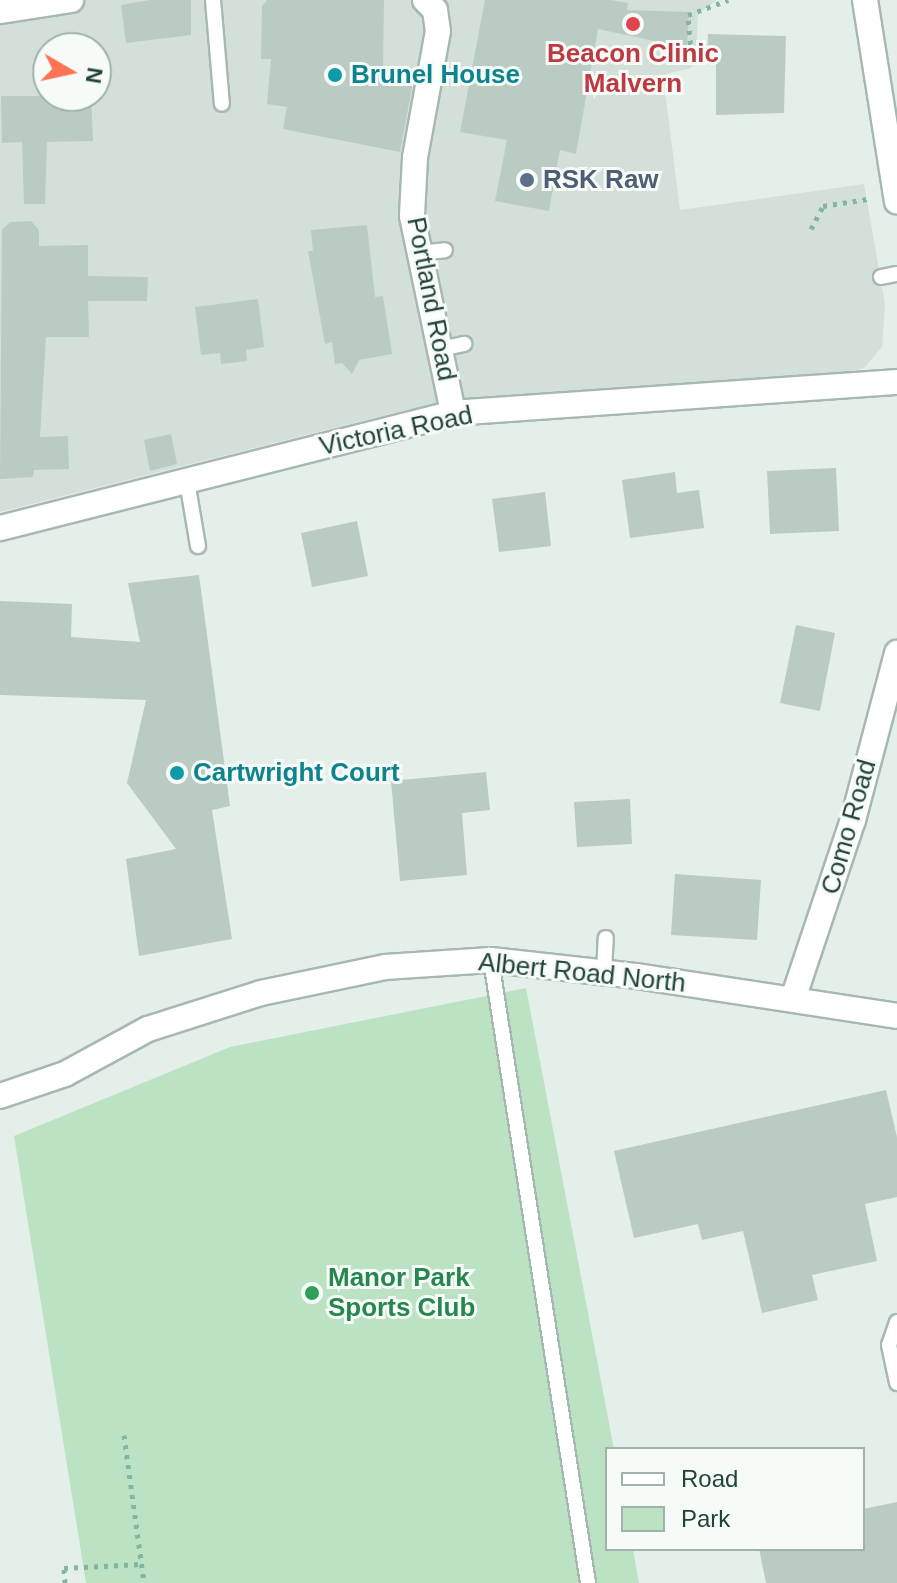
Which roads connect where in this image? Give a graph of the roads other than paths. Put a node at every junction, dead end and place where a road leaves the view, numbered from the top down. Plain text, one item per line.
1 (71, 0) edge
2 (213, 0) edge
3 (425, 0) edge
4 (865, 0) edge
5 (0, 11) edge
6 (222, 104) dead end
7 (896, 195) edge
8 (897, 201) edge
9 (445, 250) dead end
10 (418, 253) junction
11 (897, 274) edge
12 (881, 277) dead end
13 (897, 382) edge
14 (453, 413) junction
15 (187, 481) junction
16 (0, 528) edge
17 (198, 546) dead end
18 (897, 653) edge
19 (606, 938) dead end
20 (491, 960) junction
21 (604, 972) junction
22 (793, 999) junction
23 (897, 1016) edge
24 (0, 1096) edge
25 (897, 1322) edge
26 (897, 1383) edge
27 (588, 1583) edge

1 - 5 street
2 - 6 lane
3 - 10 street, Portland Road
4 - 7 street
7 - 8 street
9 - 10 lane
10 - 14 street, Portland Road
11 - 12 lane
13 - 14 street, Victoria Road
14 - 15 street, Victoria Road
15 - 16 street, Victoria Road
15 - 17 lane
18 - 22 street, Como Road
19 - 21 lane
20 - 21 street, Albert Road North
20 - 24 street, Albert Road North
20 - 27 lane
21 - 22 street, Albert Road North
22 - 23 street, Albert Road North
25 - 26 lane

